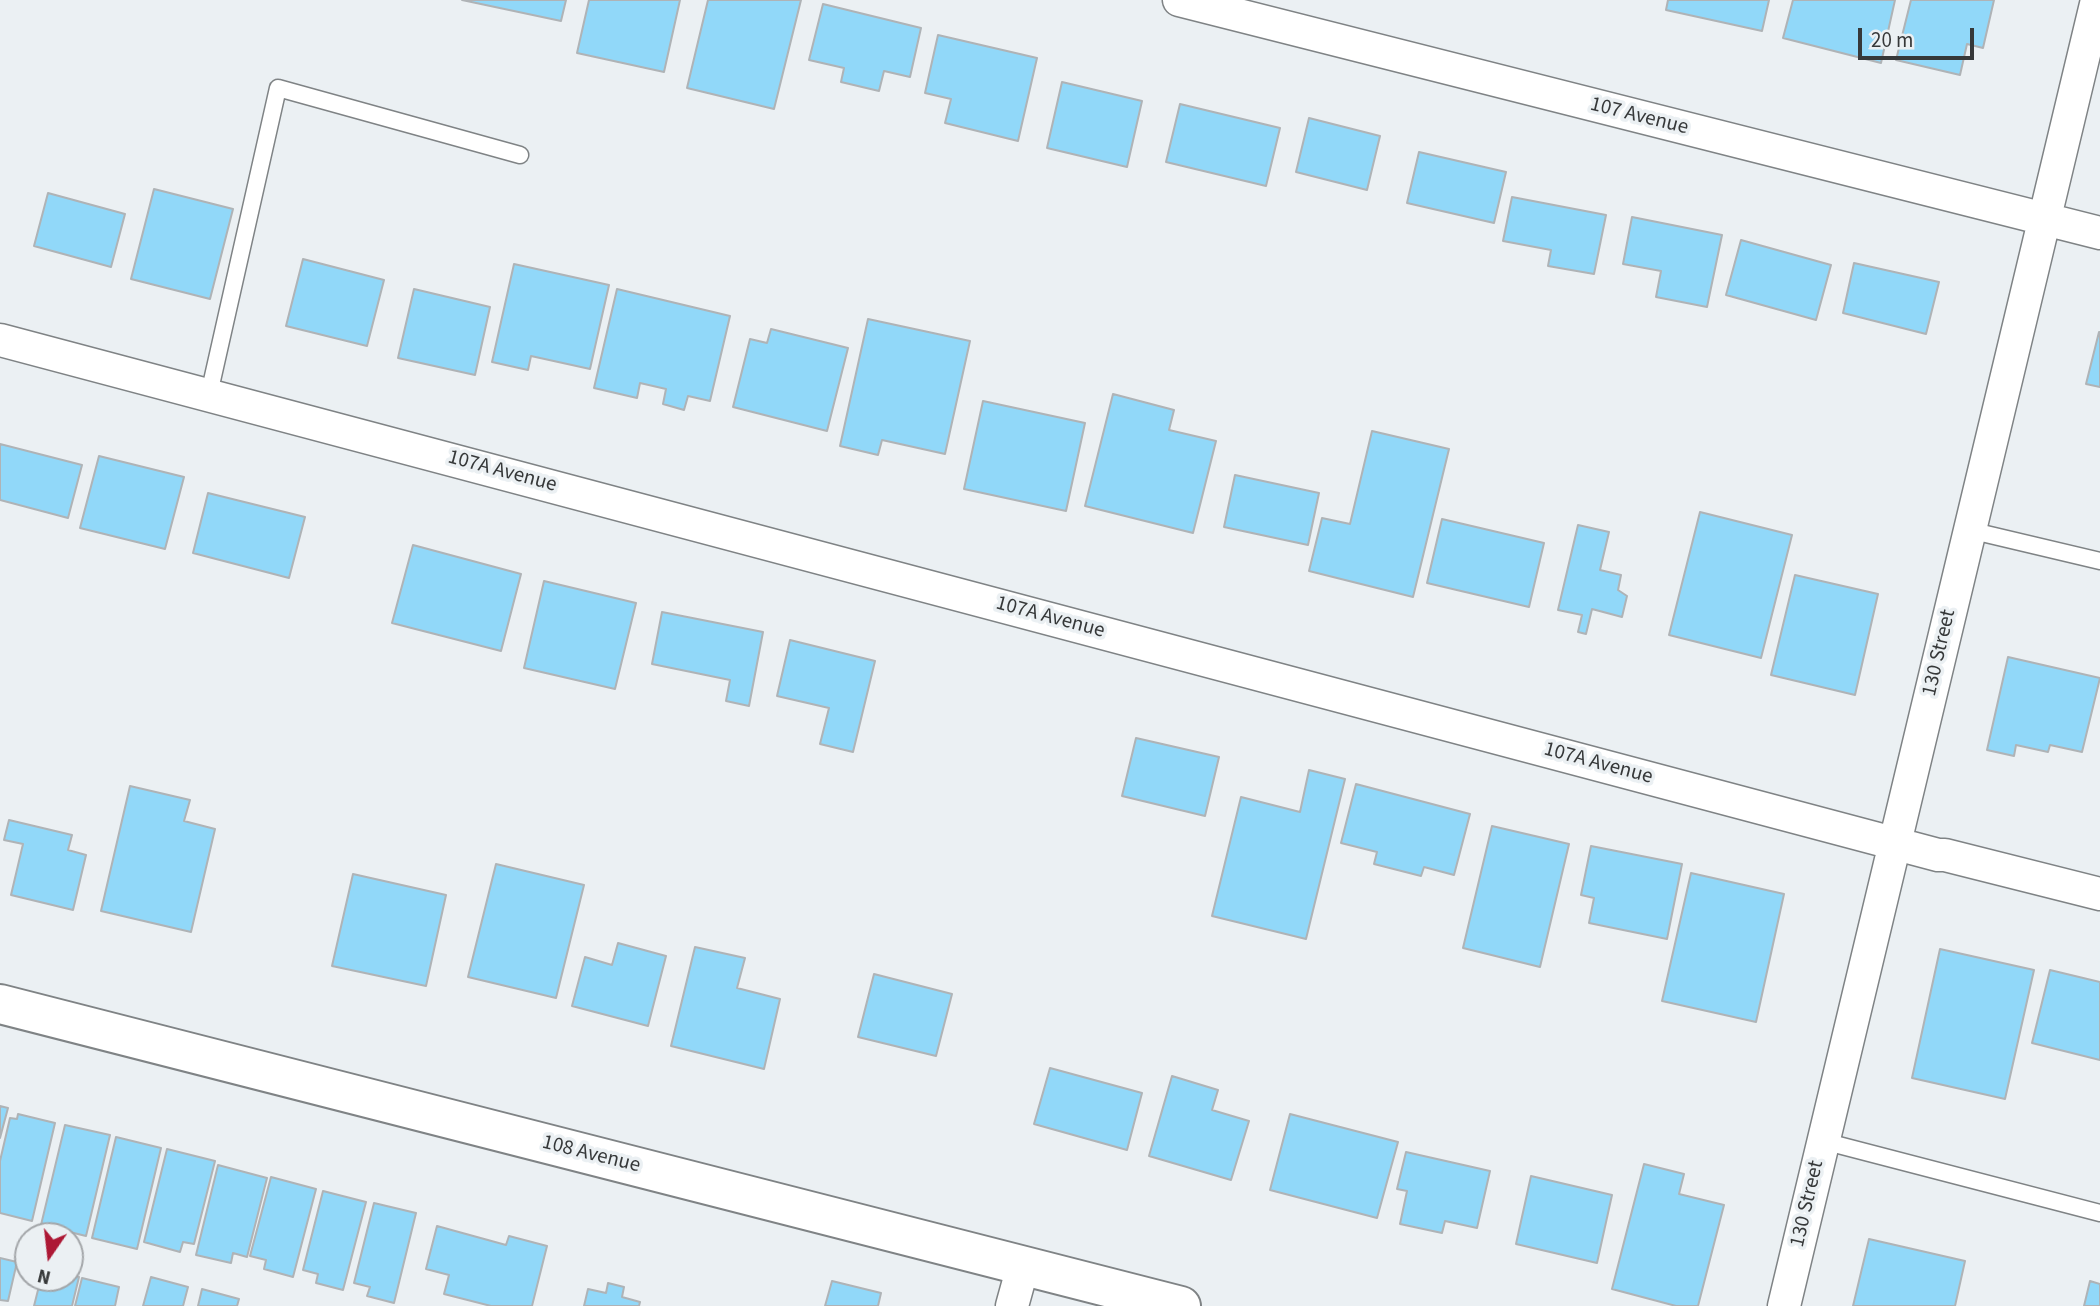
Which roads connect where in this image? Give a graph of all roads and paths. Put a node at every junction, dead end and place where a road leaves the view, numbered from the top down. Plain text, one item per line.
1 (1179, 0) edge
2 (2097, 0) edge
3 (520, 155) dead end
4 (2044, 219) junction
5 (2100, 233) edge
6 (0, 340) edge
7 (209, 394) junction
8 (1969, 530) junction
9 (2100, 561) edge
10 (1894, 843) junction
11 (2100, 894) edge
12 (0, 1004) edge
13 (1823, 1141) junction
14 (2100, 1213) edge
15 (1023, 1266) junction
16 (1012, 1306) edge
17 (1181, 1306) edge
18 (1784, 1306) edge

1 - 4 street, 107 Avenue
2 - 4 street, 130 Street
3 - 7 lane
4 - 5 street, 107 Avenue
4 - 8 street, 130 Street
6 - 7 street, 107A Avenue
7 - 10 street, 107A Avenue
8 - 9 lane
8 - 10 street, 130 Street
10 - 11 street, 107A Avenue
10 - 13 street, 130 Street
12 - 15 main road, 108 Avenue
13 - 14 lane
13 - 18 street, 130 Street
15 - 16 street
15 - 17 main road, 108 Avenue

